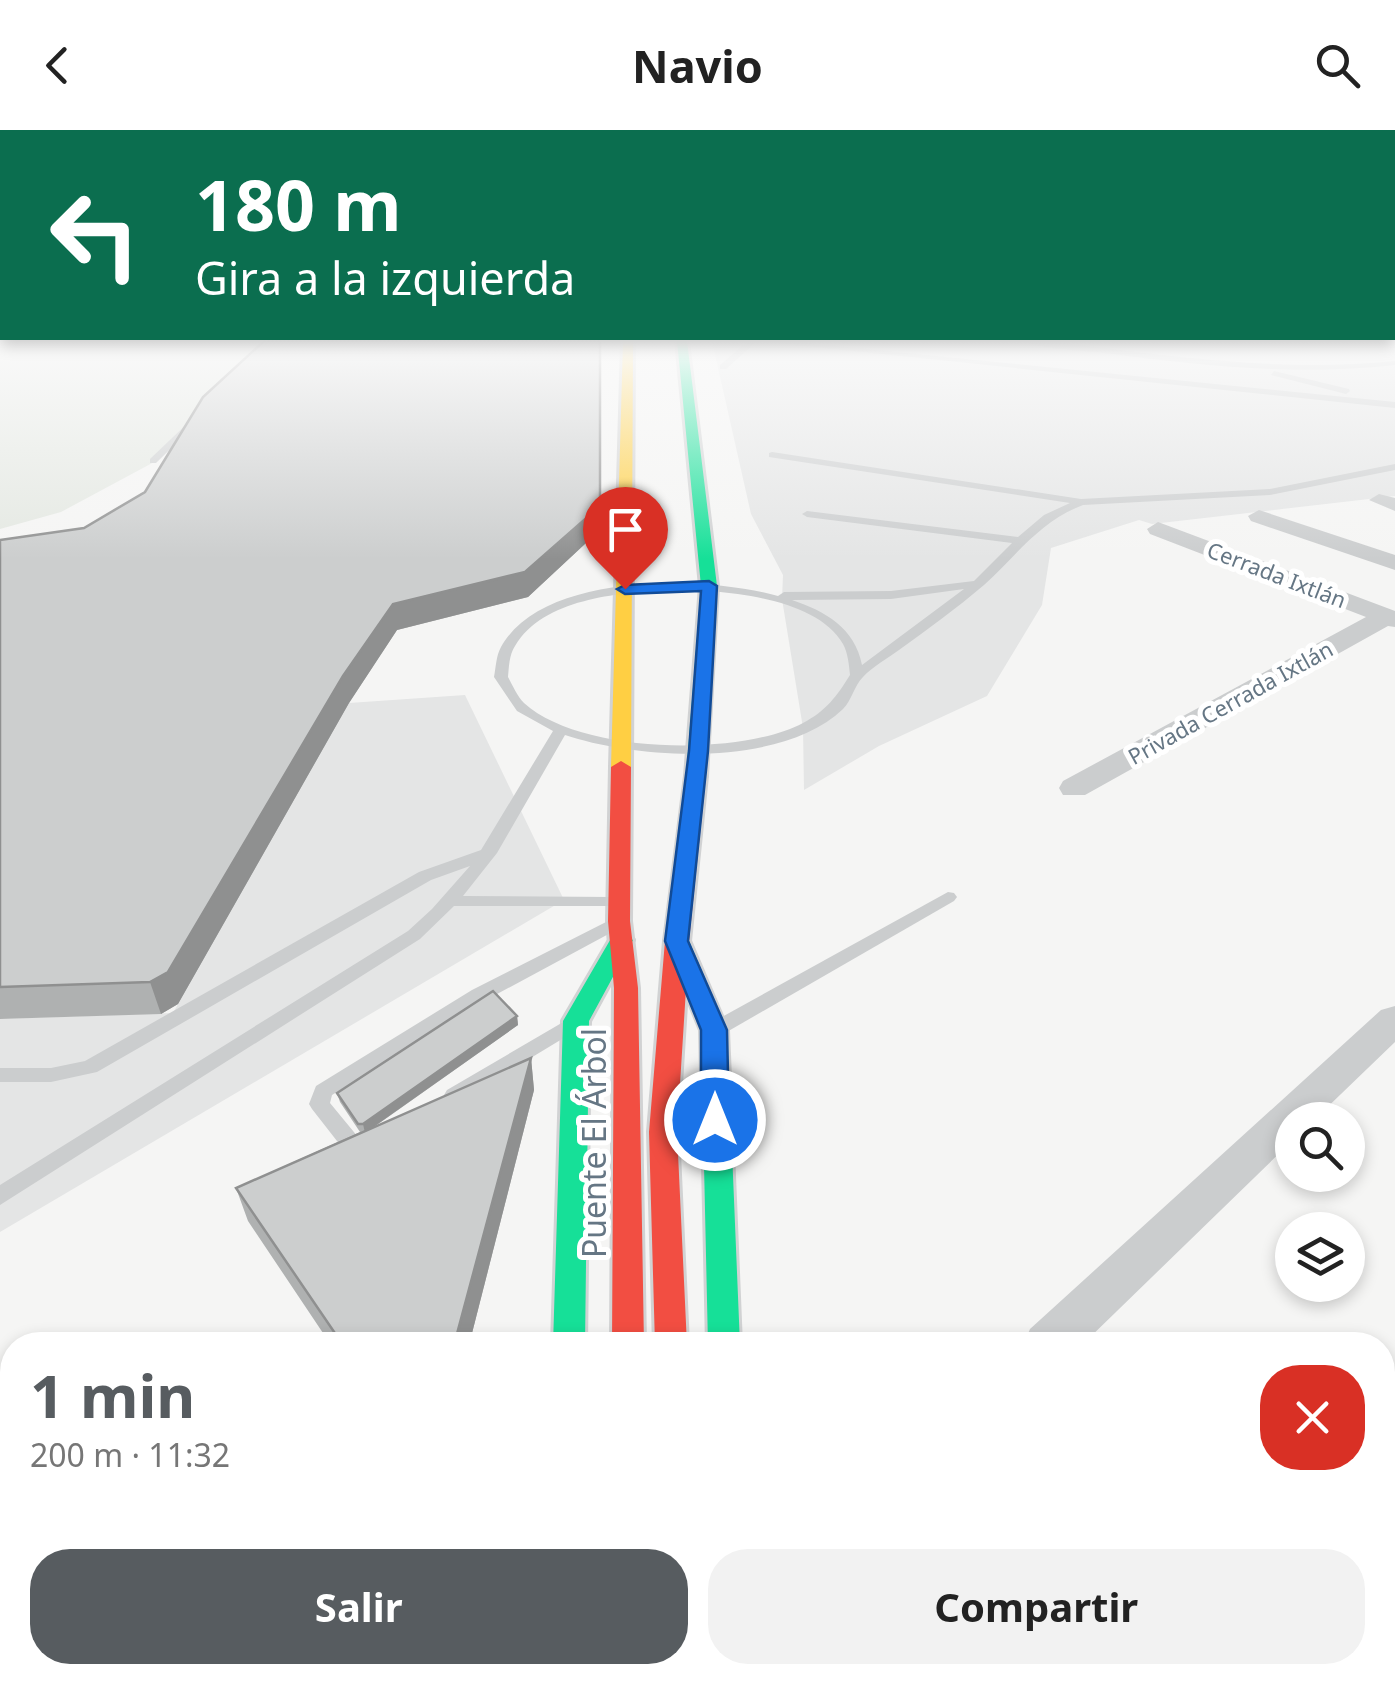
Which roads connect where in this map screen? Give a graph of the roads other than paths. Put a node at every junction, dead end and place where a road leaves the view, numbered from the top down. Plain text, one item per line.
1 (202, 413) edge
2 (627, 413) edge
3 (689, 413) edge
4 (772, 456) dead end
5 (153, 462) dead end
6 (1395, 466) edge
7 (1082, 502) junction
8 (808, 514) dead end
9 (1260, 516) dead end
10 (1158, 528) dead end
11 (1017, 540) junction
12 (1395, 563) edge
13 (978, 584) junction
14 (709, 586) junction
15 (625, 589) junction
16 (768, 596) junction
17 (1390, 618) edge
18 (858, 674) junction
19 (560, 732) junction
20 (620, 748) junction
21 (699, 751) junction
22 (1074, 788) dead end
23 (491, 852) junction
24 (948, 896) dead end
25 (455, 900) junction
26 (621, 921) junction
27 (676, 941) junction
28 (1395, 1019) edge
29 (576, 1021) junction
30 (714, 1030) junction
31 (0, 1076) edge
32 (433, 1108) edge
33 (385, 1136) edge
34 (0, 1196) edge
35 (569, 1332) edge
36 (628, 1332) edge
37 (670, 1332) edge
38 (724, 1332) edge
39 (1062, 1332) edge

1 - 5 lane
2 - 15 main road, Puente El Árbol
3 - 14 main road
4 - 7 lane
6 - 7 lane
7 - 11 lane
8 - 11 lane
9 - 12 street
10 - 17 street, Cerrada Ixtlán
11 - 13 lane
13 - 16 lane
13 - 18 lane
14 - 15 lane
14 - 16 lane
14 - 21 main road
15 - 19 lane
15 - 20 main road, Puente El Árbol
16 - 18 lane
17 - 22 street, Privada Cerrada Ixtlán
18 - 21 lane
19 - 20 lane
19 - 23 lane
20 - 21 lane
20 - 26 main road, Puente El Árbol
21 - 27 main road
23 - 25 lane
23 - 31 lane
24 - 30 lane
25 - 26 lane
25 - 34 lane
26 - 29 main road
26 - 33 lane
26 - 36 main road, Puente El Árbol
27 - 30 main road
27 - 37 main road
28 - 39 street
29 - 32 lane
29 - 35 main road
30 - 38 main road

